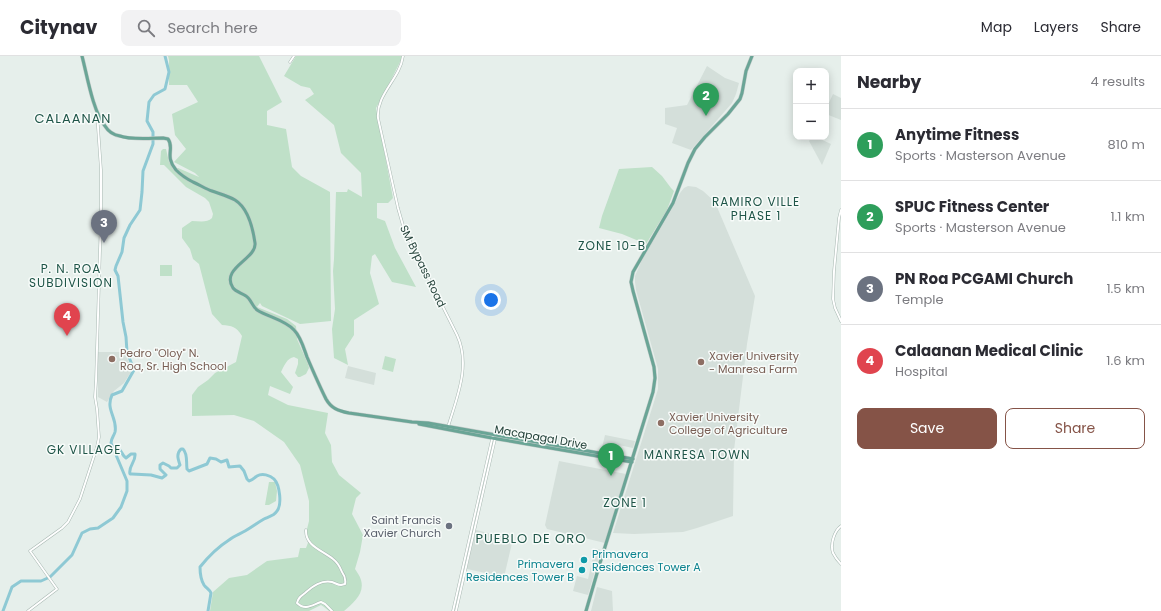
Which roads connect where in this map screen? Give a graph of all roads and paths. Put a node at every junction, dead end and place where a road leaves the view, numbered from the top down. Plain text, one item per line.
1 (82, 56) edge
2 (294, 56) edge
3 (403, 56) edge
4 (752, 56) edge
5 (290, 62) dead end
6 (97, 112) junction
7 (841, 210) edge
8 (841, 321) edge
9 (447, 428) junction
10 (494, 437) junction
11 (632, 460) junction
12 (841, 526) edge
13 (306, 530) dead end
14 (841, 564) edge
15 (28, 611) edge
16 (332, 611) edge
17 (454, 611) edge
18 (586, 611) edge

1 - 6 main road
2 - 5 street
3 - 9 street, SM Bypass Road
4 - 11 main road
6 - 9 main road, Macapagal Drive
6 - 15 street
7 - 8 street
9 - 10 main road, Macapagal Drive
10 - 11 main road, Macapagal Drive
10 - 17 street
11 - 18 main road
12 - 14 street
13 - 16 street

